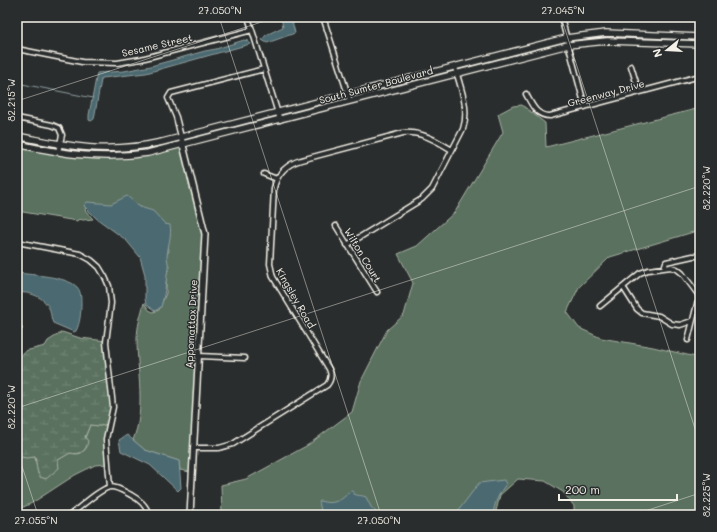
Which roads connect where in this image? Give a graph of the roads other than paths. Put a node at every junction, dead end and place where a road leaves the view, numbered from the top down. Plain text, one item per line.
1 (248, 17) edge
2 (323, 17) edge
3 (561, 17) edge
4 (252, 30) junction
5 (700, 37) edge
6 (566, 38) junction
7 (700, 44) edge
8 (568, 46) junction
9 (17, 49) edge
10 (631, 66) dead end
11 (455, 67) junction
12 (264, 69) junction
13 (457, 74) junction
14 (700, 76) edge
15 (639, 92) junction
16 (348, 94) junction
17 (526, 94) dead end
18 (350, 102) junction
19 (585, 107) junction
20 (278, 112) junction
21 (17, 118) edge
22 (280, 120) junction
23 (17, 136) edge
24 (181, 137) junction
25 (17, 144) edge
26 (183, 144) junction
27 (60, 145) junction
28 (452, 150) junction
29 (58, 152) junction
30 (264, 174) dead end
31 (277, 179) junction
32 (336, 226) dead end
33 (17, 242) edge
34 (348, 245) junction
35 (700, 256) edge
36 (664, 268) junction
37 (623, 287) junction
38 (377, 292) dead end
39 (700, 297) edge
40 (700, 300) edge
41 (600, 306) dead end
42 (692, 321) junction
43 (688, 340) dead end
44 (199, 356) junction
45 (245, 358) dead end
46 (194, 448) junction
47 (110, 487) junction
48 (70, 515) edge
49 (149, 515) edge
50 (190, 515) edge

1 - 4 street
2 - 16 street
3 - 6 street
4 - 9 street, Sesame Street
4 - 12 street
5 - 6 main road, South Sumter Boulevard
6 - 8 street
6 - 11 main road, South Sumter Boulevard
7 - 8 main road, South Sumter Boulevard
8 - 13 main road, South Sumter Boulevard
8 - 19 street
10 - 15 street
11 - 13 street
11 - 16 main road, South Sumter Boulevard
12 - 20 street
12 - 24 street
13 - 18 main road, South Sumter Boulevard
13 - 28 street
14 - 15 street, Greenway Drive
15 - 19 street, Greenway Drive
16 - 18 street
16 - 20 main road, South Sumter Boulevard
17 - 19 street, Greenway Drive
18 - 22 main road, South Sumter Boulevard
20 - 22 street
20 - 24 main road, South Sumter Boulevard
21 - 27 street
22 - 26 main road, South Sumter Boulevard
23 - 27 main road, South Sumter Boulevard
24 - 26 street, Appomattox Drive
24 - 27 main road, South Sumter Boulevard
25 - 29 main road, South Sumter Boulevard
26 - 29 main road, South Sumter Boulevard
26 - 44 street, Appomattox Drive
27 - 29 street
28 - 31 street
28 - 34 street
30 - 31 street
31 - 46 street, Kingsley Road
32 - 34 street, Wilton Court
33 - 47 street
34 - 38 street, Wilton Court
35 - 36 street
36 - 37 street
36 - 39 street
37 - 41 street
37 - 42 street
40 - 42 street
42 - 43 street
44 - 45 street
44 - 46 street, Appomattox Drive
46 - 50 street, Appomattox Drive
47 - 48 street
47 - 49 street

